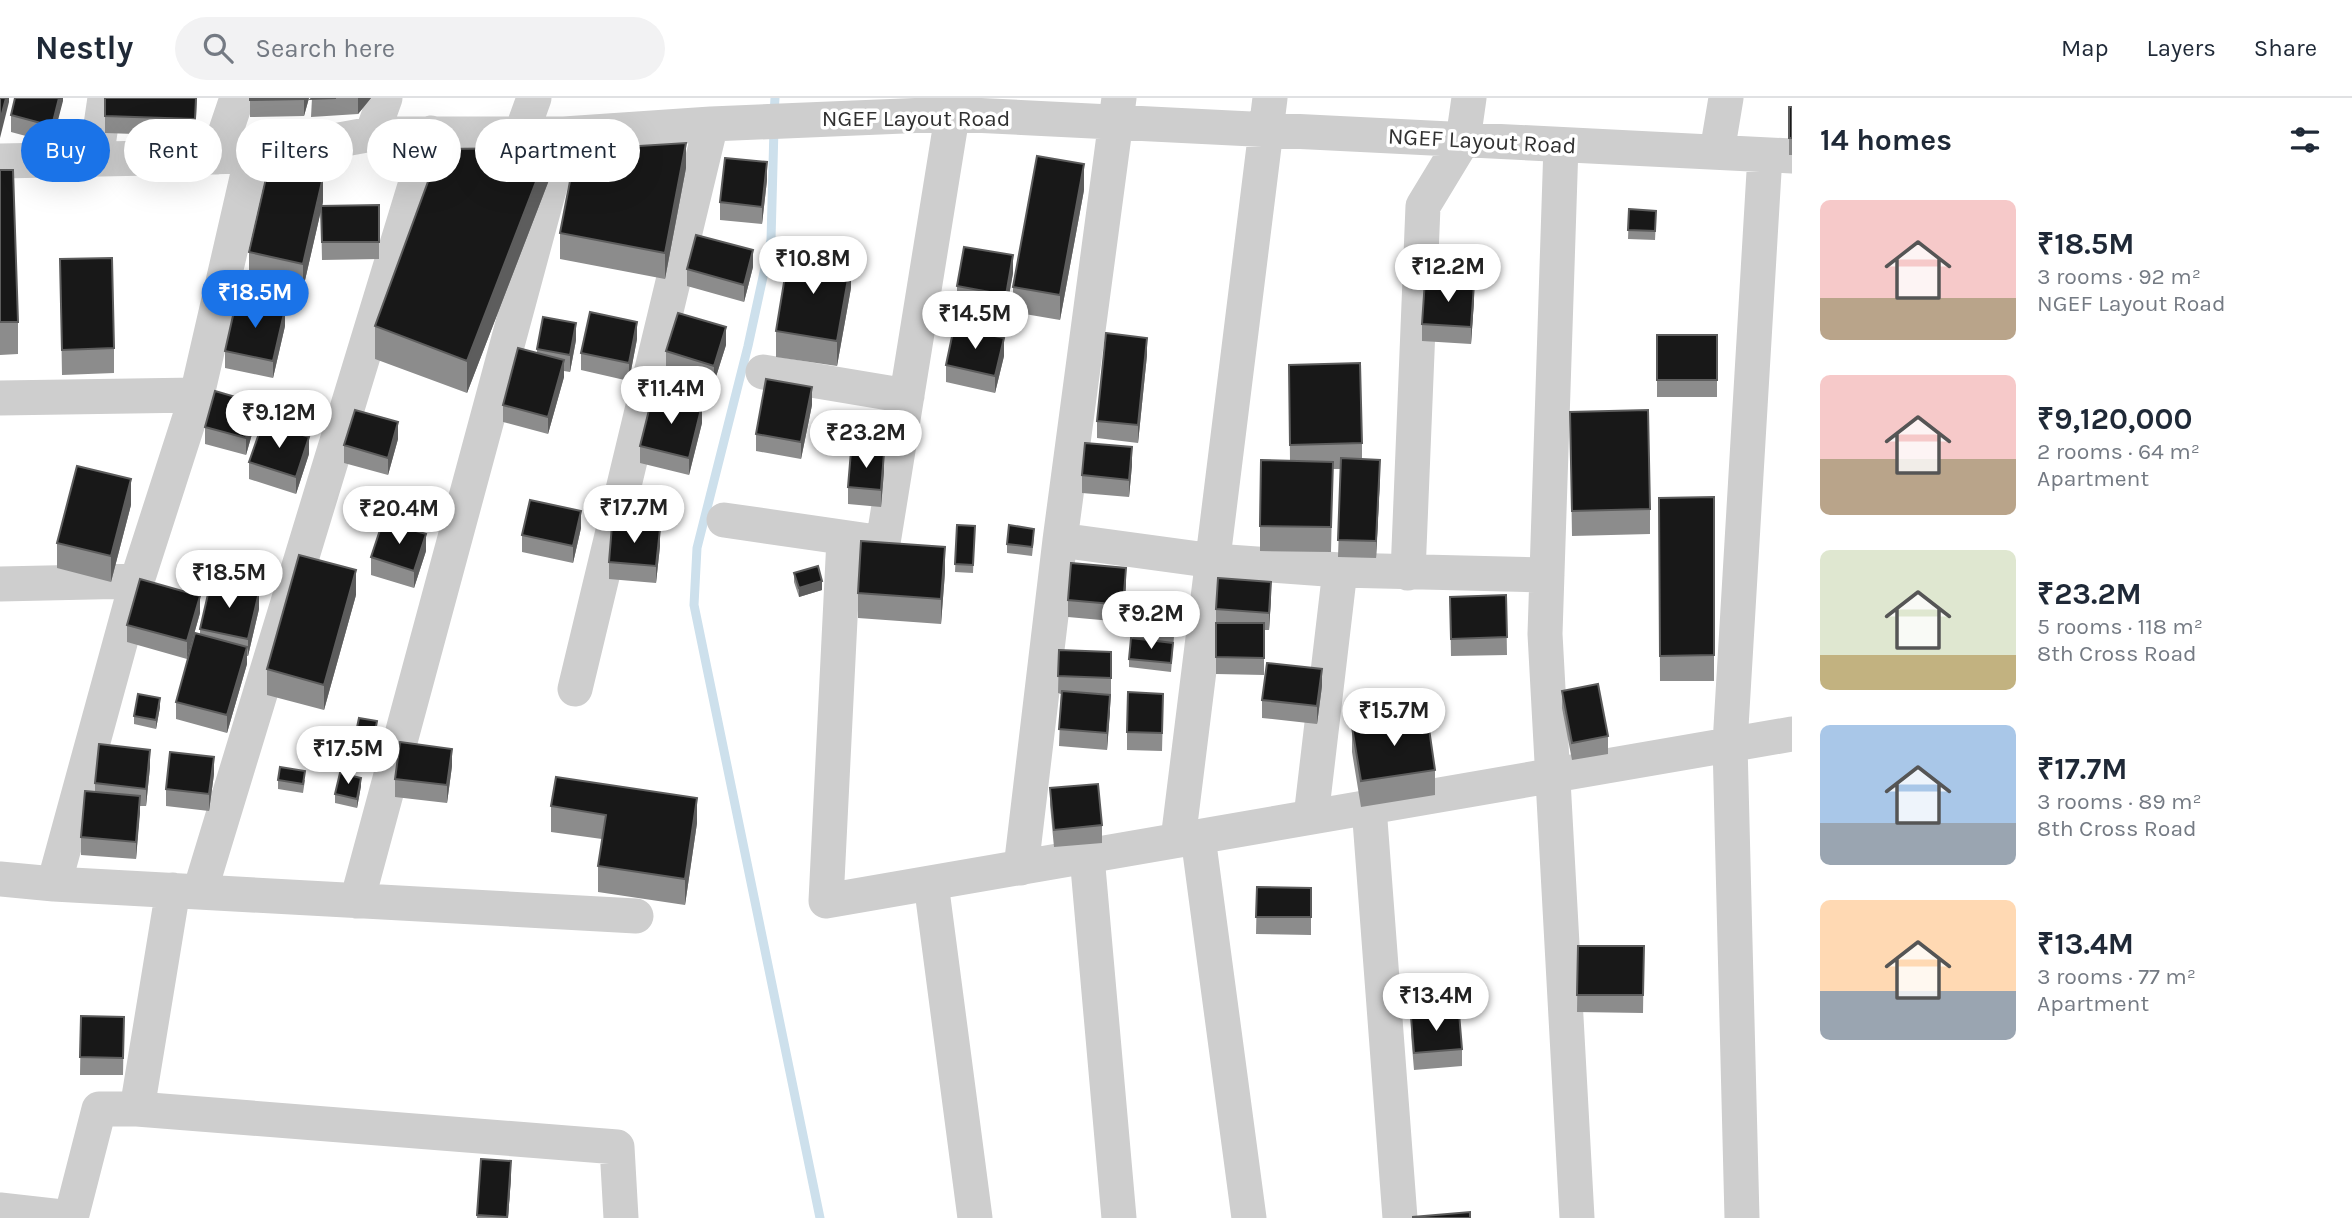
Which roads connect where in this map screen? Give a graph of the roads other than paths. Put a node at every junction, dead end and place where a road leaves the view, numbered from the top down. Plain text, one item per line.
1 (106, 98) edge
2 (237, 98) edge
3 (384, 98) edge
4 (534, 98) edge
5 (1469, 98) edge
6 (1726, 98) edge
7 (953, 106) edge
8 (1117, 110) edge
9 (1267, 114) edge
10 (103, 119) edge
11 (377, 119) edge
12 (526, 119) edge
13 (711, 124) junction
14 (640, 129) edge
15 (1462, 140) junction
16 (222, 142) edge
17 (1561, 145) junction
18 (1717, 152) junction
19 (1779, 155) edge
20 (0, 161) edge
21 (21, 161) edge
22 (246, 182) edge
23 (415, 182) edge
24 (551, 182) edge
25 (763, 372) dead end
26 (197, 395) junction
27 (907, 396) junction
28 (0, 398) edge
29 (724, 520) dead end
30 (844, 539) junction
31 (1060, 540) junction
32 (1214, 561) junction
33 (1340, 570) junction
34 (1408, 573) junction
35 (1547, 575) junction
36 (137, 581) junction
37 (0, 584) edge
38 (575, 689) dead end
39 (1792, 734) edge
40 (1730, 744) junction
41 (1554, 775) junction
42 (1369, 807) junction
43 (1311, 817) junction
44 (1188, 839) junction
45 (1087, 856) junction
46 (1021, 867) junction
47 (0, 879) edge
48 (931, 883) junction
49 (54, 884) junction
50 (186, 890) junction
51 (357, 901) junction
52 (636, 916) dead end
53 (137, 1109) junction
54 (0, 1210) edge
55 (71, 1218) edge
56 (621, 1218) edge
57 (975, 1218) edge
58 (1119, 1218) edge
59 (1249, 1218) edge
60 (1400, 1218) edge
61 (1577, 1218) edge
62 (1742, 1218) edge

1 - 10 street
2 - 16 street
3 - 11 street
4 - 12 street
5 - 15 street
6 - 18 street
7 - 8 street, NGEF Layout Road
7 - 13 street, NGEF Layout Road
7 - 27 street
8 - 9 street, NGEF Layout Road
8 - 31 street
9 - 15 street, NGEF Layout Road
9 - 32 street
13 - 14 street, NGEF Layout Road
13 - 38 street
15 - 17 street, NGEF Layout Road
15 - 34 street
17 - 18 street, NGEF Layout Road
17 - 35 street
18 - 19 street, NGEF Layout Road
19 - 40 street
20 - 21 street, NGEF Layout Road
22 - 26 street
23 - 50 street
24 - 51 street
25 - 27 street
26 - 28 street
26 - 36 street
27 - 30 street
29 - 30 street
30 - 48 street
31 - 32 street
31 - 46 street
32 - 33 street
32 - 44 street
33 - 34 street
33 - 43 street
34 - 35 street
35 - 41 street
36 - 37 street
36 - 49 street
39 - 40 street
40 - 41 street
40 - 62 street
41 - 42 street
41 - 61 street
42 - 43 street
42 - 60 street
43 - 44 street
44 - 45 street
44 - 59 street
45 - 46 street
45 - 58 street
46 - 48 street
47 - 49 street
48 - 57 street
49 - 50 street
50 - 51 street
50 - 53 street
51 - 52 street
53 - 55 street
53 - 56 street
54 - 55 street

